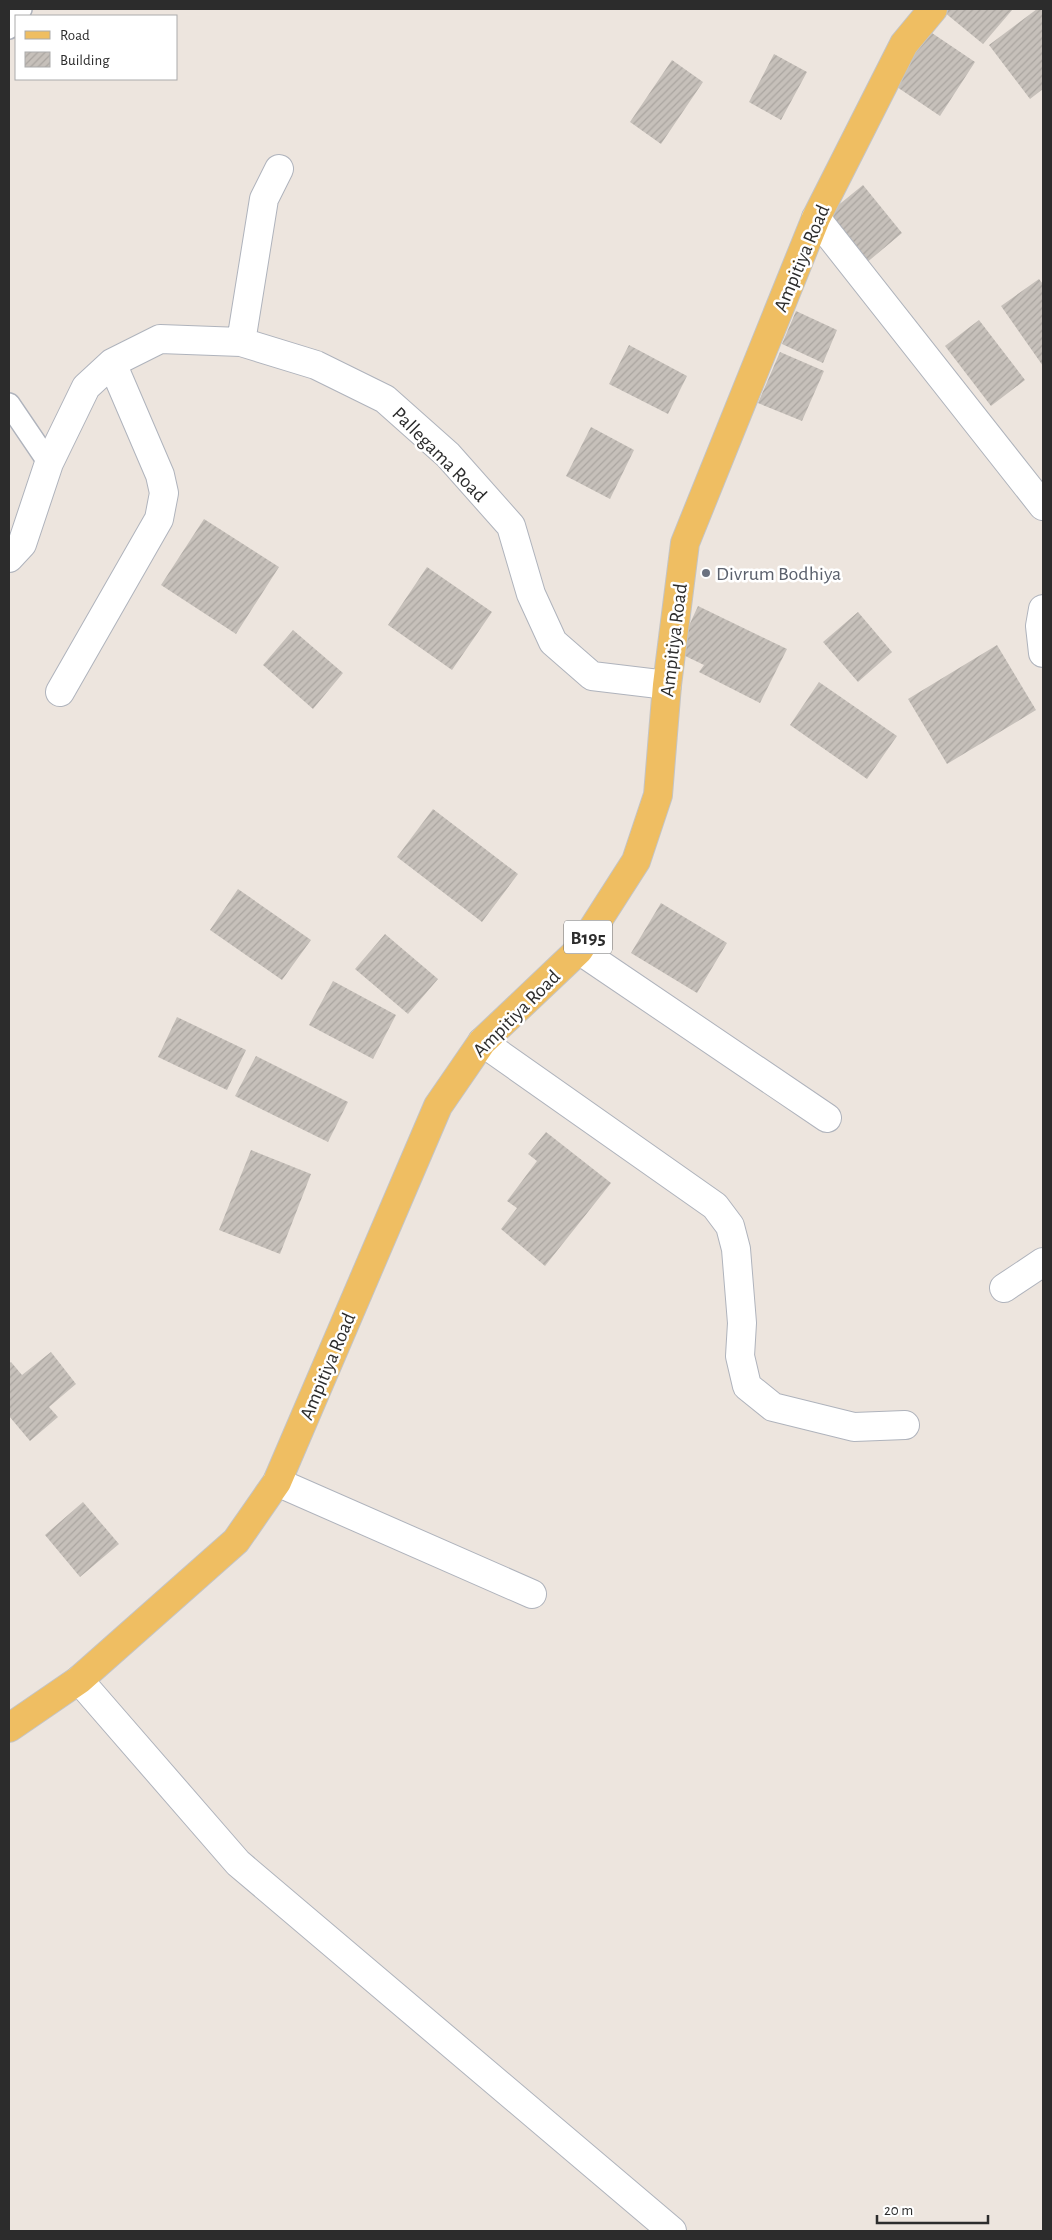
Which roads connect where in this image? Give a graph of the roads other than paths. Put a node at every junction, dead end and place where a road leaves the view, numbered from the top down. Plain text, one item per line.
1 (933, 9) edge
2 (279, 169) dead end
3 (816, 218) junction
4 (241, 342) junction
5 (112, 363) junction
6 (9, 404) edge
7 (49, 463) junction
8 (1043, 506) edge
9 (9, 558) edge
10 (1043, 609) edge
11 (1043, 653) edge
12 (667, 685) junction
13 (60, 692) dead end
14 (579, 950) junction
15 (482, 1042) junction
16 (827, 1118) dead end
17 (1043, 1262) edge
18 (1004, 1288) dead end
19 (906, 1424) dead end
20 (278, 1482) junction
21 (532, 1594) dead end
22 (80, 1680) junction
23 (9, 1728) edge
24 (672, 2231) edge

1 - 3 main road, Ampitiya Road / B195
2 - 4 street
3 - 8 street
3 - 12 main road, Ampitiya Road / B195
4 - 5 street, Pallegama Road
4 - 12 street, Pallegama Road
5 - 7 street, Pallegama Road
5 - 13 street
6 - 7 lane
7 - 9 street, Pallegama Road
10 - 11 street
12 - 14 main road, Ampitiya Road / B195
14 - 15 main road, Ampitiya Road / B195
14 - 16 street
15 - 19 street
15 - 20 main road, Ampitiya Road / B195
17 - 18 street
20 - 21 street
20 - 22 main road, Ampitiya Road / B195
22 - 23 main road, Ampitiya Road / B195
22 - 24 street

